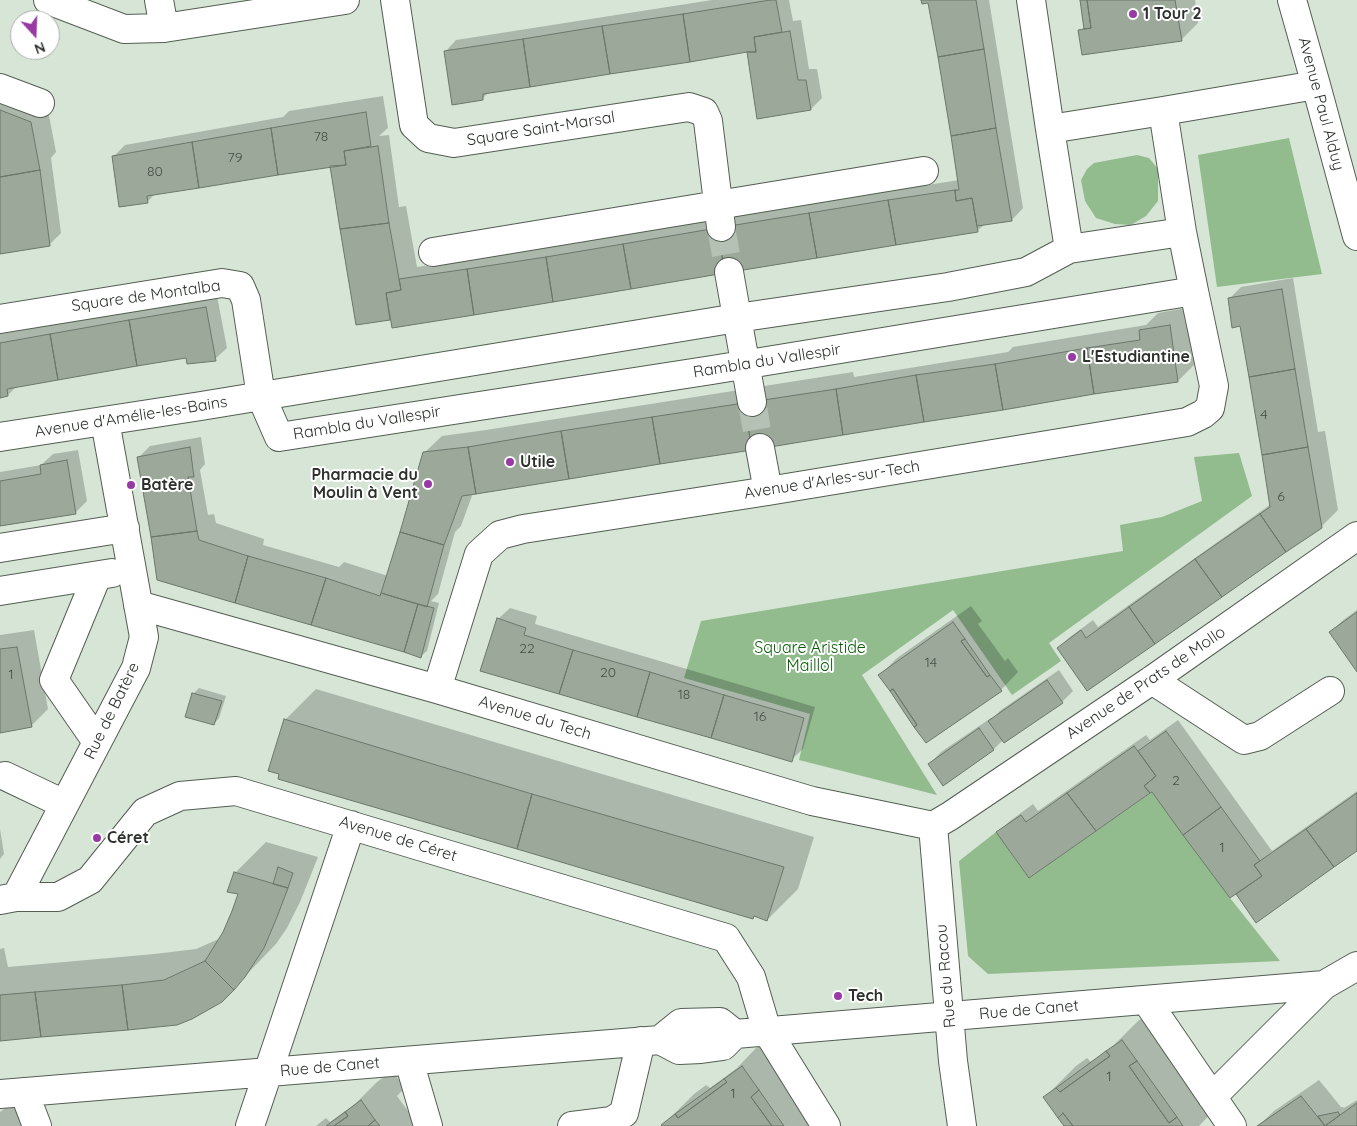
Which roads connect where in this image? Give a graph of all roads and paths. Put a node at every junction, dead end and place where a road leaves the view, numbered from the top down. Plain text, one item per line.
1 (48, 0) edge
2 (159, 0) edge
3 (345, 0) edge
4 (395, 0) edge
5 (1031, 0) edge
6 (1292, 0) edge
7 (164, 28) junction
8 (1316, 84) junction
9 (0, 88) edge
10 (40, 103) dead end
11 (1164, 112) junction
12 (1050, 129) junction
13 (924, 171) dead end
14 (719, 216) junction
15 (1182, 232) junction
16 (1357, 236) edge
17 (1070, 249) junction
18 (433, 252) dead end
19 (729, 272) tunnel mouth
20 (1194, 291) junction
21 (0, 318) edge
22 (737, 318) junction
23 (745, 364) junction
24 (261, 396) junction
25 (752, 402) tunnel mouth
26 (106, 421) junction
27 (0, 437) edge
28 (760, 448) tunnel mouth
29 (768, 491) junction
30 (124, 528) junction
31 (1357, 536) edge
32 (0, 548) edge
33 (132, 570) junction
34 (97, 576) junction
35 (0, 591) edge
36 (138, 605) junction
37 (1152, 680) junction
38 (437, 688) junction
39 (1330, 691) dead end
40 (97, 742) junction
41 (5, 776) dead end
42 (64, 804) junction
43 (351, 825) junction
44 (932, 826) junction
45 (8, 899) edge
46 (1357, 966) edge
47 (1324, 986) junction
48 (1146, 1000) junction
49 (950, 1016) junction
50 (767, 1031) junction
51 (650, 1040) junction
52 (409, 1061) junction
53 (267, 1072) junction
54 (12, 1093) edge
55 (1212, 1097) junction
56 (38, 1126) edge
57 (250, 1126) edge
58 (428, 1126) edge
59 (572, 1126) edge
60 (826, 1126) edge
61 (962, 1126) edge
62 (1232, 1126) edge

1 - 7 street
2 - 7 street
3 - 7 street
4 - 14 street, Square Saint-Marsal
5 - 12 street
6 - 8 street, Avenue Paul Alduy
8 - 11 street
8 - 16 street, Avenue Paul Alduy
9 - 10 street
11 - 12 street
11 - 15 street
12 - 17 street
13 - 14 street
14 - 18 street
15 - 17 street
15 - 20 street
17 - 22 street
19 - 22 street
20 - 23 street, Rambla du Vallespir
20 - 29 street, Avenue d'Arles-sur-Tech
21 - 24 street, Square de Montalba
22 - 23 street
22 - 24 street
23 - 24 street, Rambla du Vallespir
23 - 25 street
24 - 26 street, Avenue d'Amélie-les-Bains
26 - 27 street, Avenue d'Amélie-les-Bains
26 - 30 street, Rue de Batère
28 - 29 street
29 - 38 street, Avenue d'Arles-sur-Tech
30 - 32 street
30 - 33 street, Rue de Batère
31 - 37 street, Avenue de Prats de Mollo
33 - 34 street
33 - 36 street, Rue de Batère
34 - 35 street
34 - 40 street
36 - 38 street, Avenue du Tech
36 - 40 street, Rue de Batère
37 - 39 street
37 - 44 street, Avenue de Prats de Mollo
38 - 44 street, Avenue du Tech
40 - 42 street, Rue de Batère
41 - 42 street
42 - 45 street, Rue de Batère
43 - 45 street, Avenue de Céret
43 - 50 street, Avenue de Céret
43 - 53 street
44 - 49 street, Rue du Racou
46 - 47 street, Rue de Canet
47 - 48 street, Rue de Canet
47 - 55 street, Rue de Canet
48 - 49 street, Rue de Canet
48 - 55 street
49 - 50 street, Rue de Canet
49 - 61 street, Rue du Racou
50 - 51 street, Rue de Canet
50 - 60 street, Avenue de Céret
51 - 52 street, Rue de Canet
51 - 59 street
52 - 53 street, Rue de Canet
52 - 58 street
53 - 54 street, Rue de Canet
53 - 57 street
54 - 56 street
55 - 62 street

